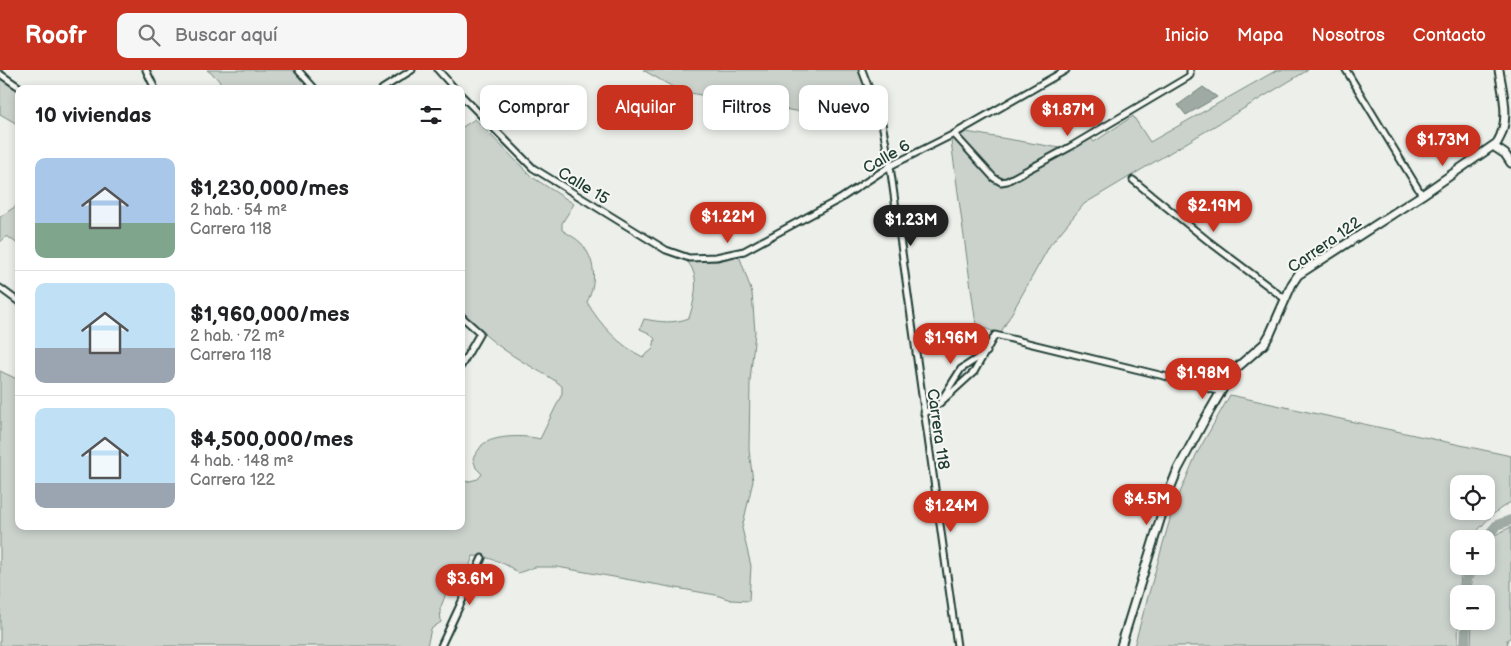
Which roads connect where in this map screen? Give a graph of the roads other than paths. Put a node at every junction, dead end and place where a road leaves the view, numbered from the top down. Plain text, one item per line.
1 (146, 70) edge
2 (298, 70) edge
3 (412, 70) edge
4 (438, 70) edge
5 (862, 70) edge
6 (1066, 70) edge
7 (1190, 70) edge
8 (1346, 70) edge
9 (1498, 70) edge
10 (0, 74) edge
11 (16, 85) edge
12 (153, 85) edge
13 (311, 85) edge
14 (388, 85) edge
15 (451, 85) edge
16 (465, 99) edge
17 (954, 134) junction
18 (1493, 146) junction
19 (1511, 163) edge
20 (890, 166) junction
21 (1134, 180) dead end
22 (1422, 194) junction
23 (716, 257) joint
24 (0, 288) edge
25 (15, 299) edge
26 (1285, 299) junction
27 (465, 320) edge
28 (987, 352) junction
29 (465, 359) edge
30 (1221, 392) junction
31 (940, 403) junction
32 (924, 414) junction
33 (482, 558) dead end
34 (441, 646) edge
35 (957, 646) edge
36 (1121, 646) edge

1 - 12 street
2 - 13 street
3 - 14 street
4 - 15 street
5 - 20 street, Carrera 118
6 - 17 street, Calle 6
7 - 17 street
8 - 22 street
9 - 18 street, Carrera 122
10 - 11 street
16 - 23 street, Calle 15
17 - 20 street, Calle 6
18 - 19 street
18 - 22 street, Carrera 122
20 - 23 street, Calle 6
20 - 32 street, Carrera 118
21 - 26 street
22 - 26 street, Carrera 122
24 - 25 street
26 - 30 street, Carrera 122
27 - 29 street
28 - 30 street
28 - 31 street
28 - 31 street
30 - 36 street, Carrera 122
31 - 32 street
32 - 35 street, Carrera 118
33 - 34 street

